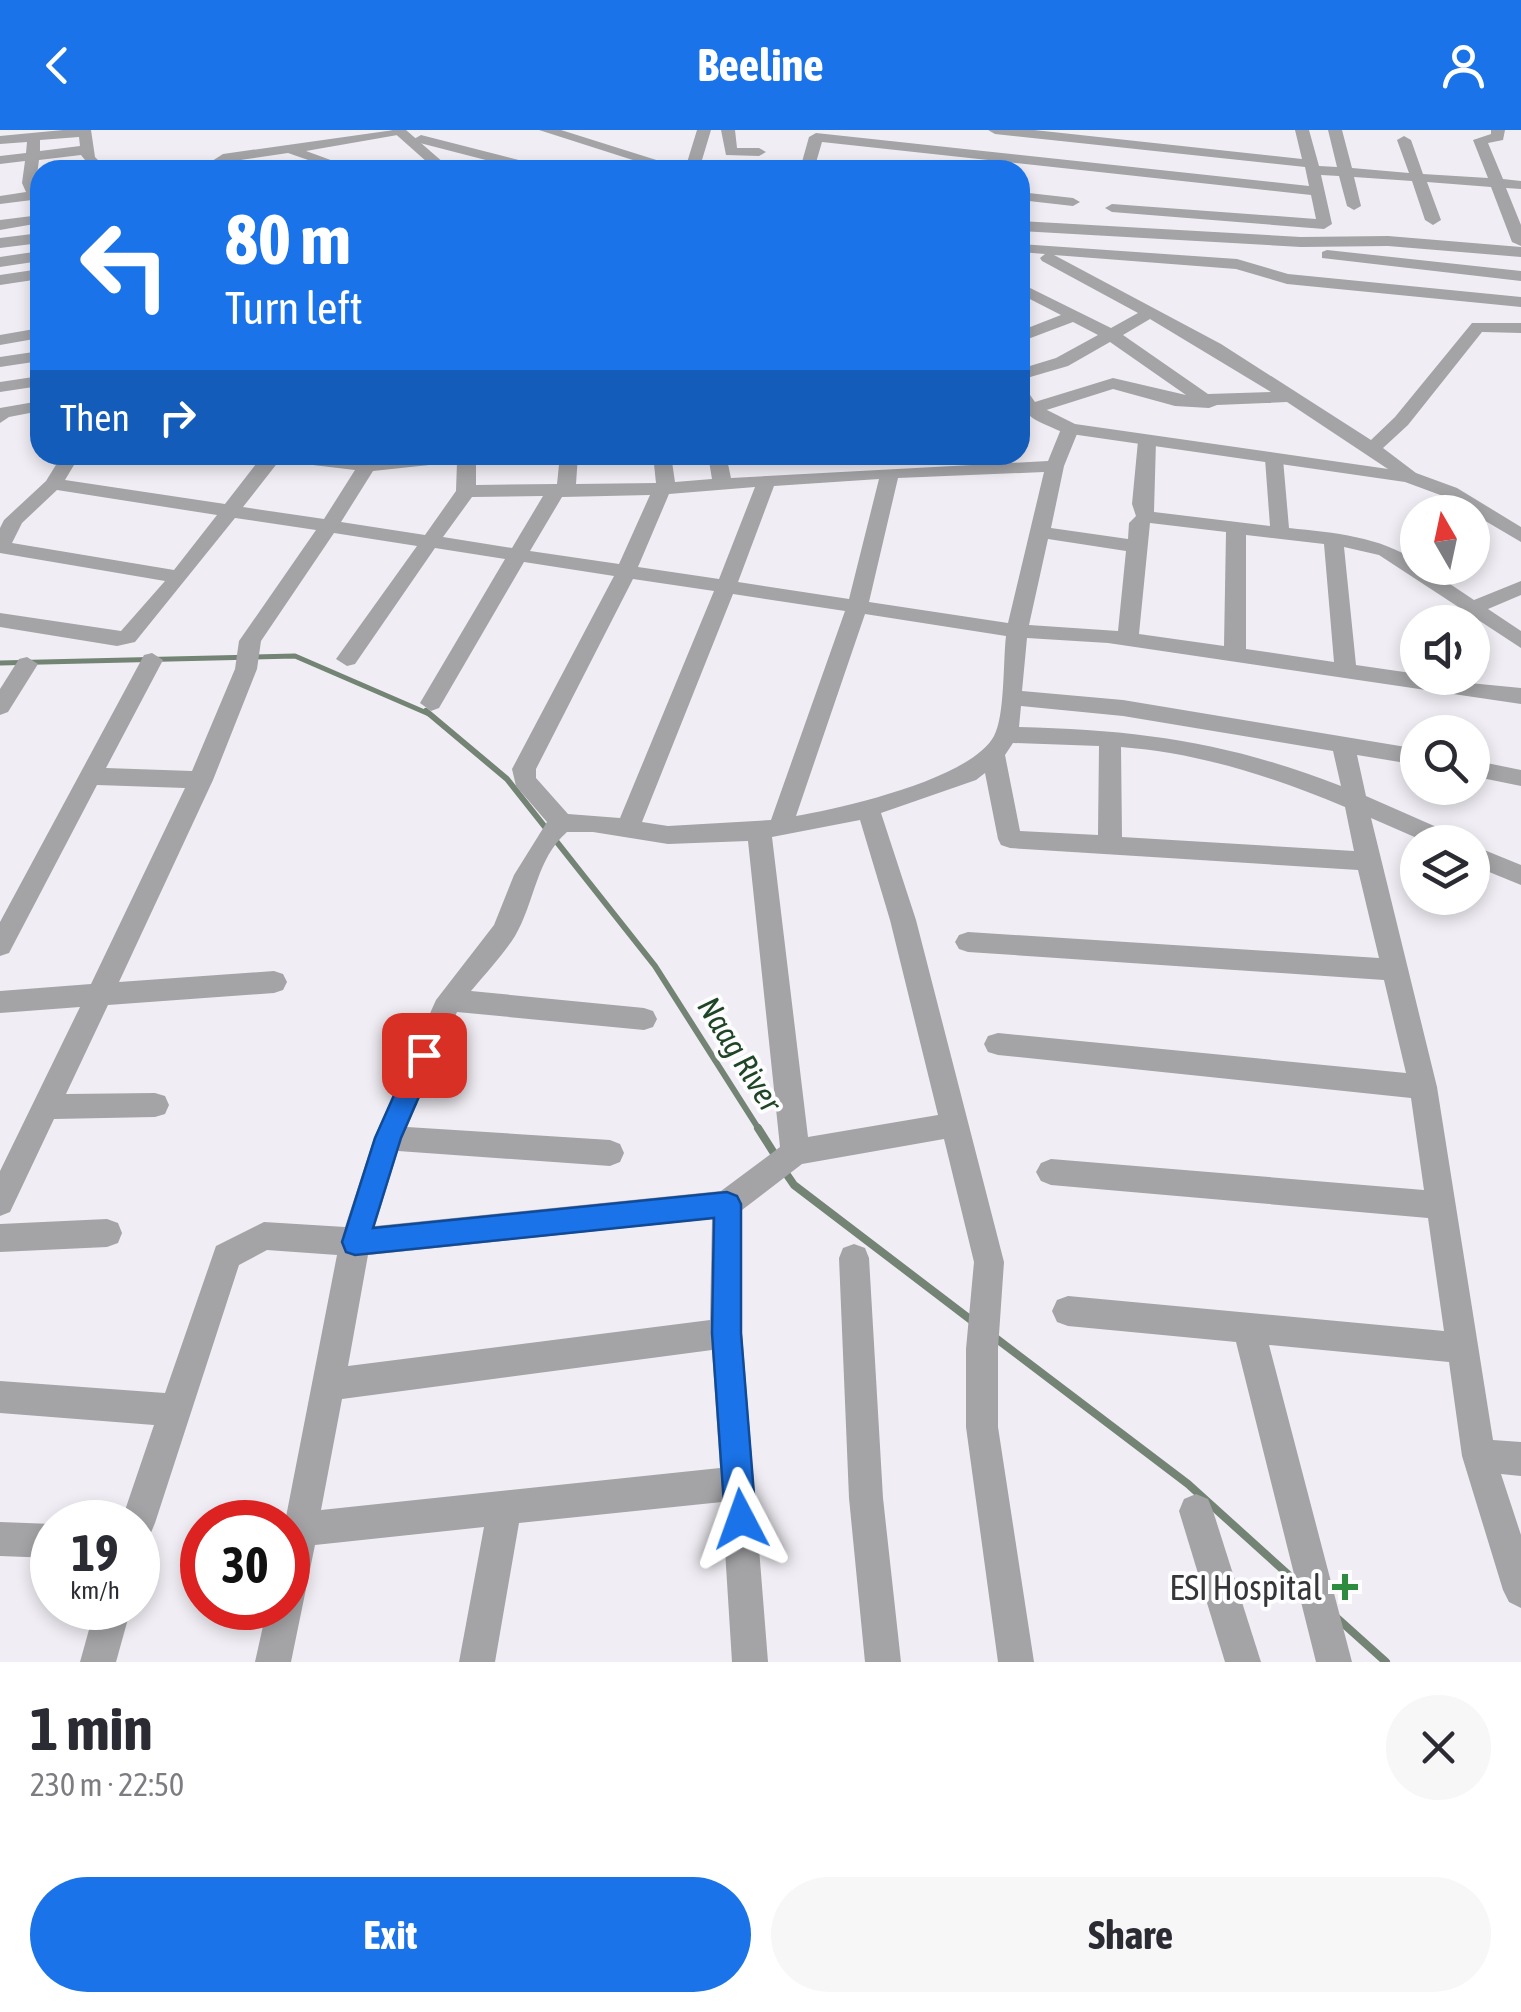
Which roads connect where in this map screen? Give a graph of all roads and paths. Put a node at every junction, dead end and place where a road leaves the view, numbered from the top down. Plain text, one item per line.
1 (319, 130) edge
2 (435, 130) edge
3 (546, 130) edge
4 (704, 130) edge
5 (728, 130) edge
6 (930, 130) edge
7 (995, 130) edge
8 (1335, 130) edge
9 (1498, 130) edge
10 (86, 131) edge
11 (1297, 131) edge
12 (1034, 132) edge
13 (756, 134) dead end
14 (409, 136) edge
15 (592, 136) edge
16 (36, 137) junction
17 (0, 140) edge
18 (1404, 140) dead end
19 (330, 143) junction
20 (286, 149) junction
21 (86, 150) junction
22 (758, 152) junction
23 (31, 156) junction
24 (641, 157) edge
25 (0, 160) edge
26 (31, 160) edge
27 (90, 160) edge
28 (215, 160) edge
29 (320, 160) edge
30 (434, 160) edge
31 (502, 160) edge
32 (695, 160) edge
33 (755, 160) edge
34 (810, 160) edge
35 (949, 160) edge
36 (963, 160) edge
37 (1313, 167) junction
38 (1030, 168) edge
39 (1345, 172) junction
40 (1417, 177) junction
41 (1496, 183) junction
42 (1521, 185) edge
43 (1318, 191) junction
44 (30, 196) edge
45 (1030, 197) edge
46 (0, 200) edge
47 (1073, 202) dead end
48 (1354, 206) dead end
49 (1112, 208) dead end
50 (1433, 220) dead end
51 (30, 221) edge
52 (0, 225) edge
53 (1030, 227) edge
54 (30, 239) edge
55 (1520, 242) edge
56 (0, 243) edge
57 (1300, 246) junction
58 (1030, 249) edge
59 (1030, 251) edge
60 (1521, 252) edge
61 (1114, 255) junction
62 (30, 258) edge
63 (0, 262) edge
64 (1377, 262) junction
65 (1237, 264) junction
66 (30, 276) edge
67 (1521, 276) edge
68 (0, 280) edge
69 (1380, 287) junction
70 (1107, 288) junction
71 (1030, 293) edge
72 (1521, 302) edge
73 (1151, 312) junction
74 (1076, 315) junction
75 (1521, 328) edge
76 (1030, 333) edge
77 (30, 335) edge
78 (1112, 335) junction
79 (0, 340) edge
80 (30, 358) edge
81 (0, 362) edge
82 (1030, 372) edge
83 (30, 382) edge
84 (0, 387) edge
85 (1292, 396) junction
86 (1030, 400) edge
87 (1209, 403) junction
88 (1030, 404) edge
89 (30, 408) edge
90 (0, 418) edge
91 (1070, 429) junction
92 (1147, 441) junction
93 (1372, 448) junction
94 (1274, 459) junction
95 (65, 465) edge
96 (267, 465) edge
97 (357, 465) edge
98 (375, 465) edge
99 (467, 465) edge
100 (567, 465) edge
101 (663, 465) edge
102 (719, 465) edge
103 (794, 465) edge
104 (848, 465) edge
105 (856, 465) edge
106 (930, 465) edge
107 (1017, 465) edge
108 (365, 466) junction
109 (1055, 466) junction
110 (890, 473) junction
111 (1409, 477) junction
112 (796, 478) junction
113 (766, 480) junction
114 (722, 483) junction
115 (53, 484) junction
116 (664, 488) junction
117 (466, 491) junction
118 (561, 491) junction
119 (228, 511) junction
120 (1146, 517) junction
121 (7, 519) edge
122 (1236, 527) junction
123 (326, 528) junction
124 (1039, 532) junction
125 (1280, 532) junction
126 (1521, 536) edge
127 (1333, 539) junction
128 (427, 542) junction
129 (0, 546) edge
130 (1136, 546) junction
131 (520, 556) junction
132 (626, 572) junction
133 (180, 578) junction
134 (726, 586) junction
135 (1521, 587) edge
136 (858, 604) junction
137 (1468, 605) edge
138 (1480, 605) edge
139 (0, 620) edge
140 (1490, 620) edge
141 (1017, 631) junction
142 (1128, 638) junction
143 (1521, 641) edge
144 (1235, 653) junction
145 (347, 659) dead end
146 (152, 660) dead end
147 (27, 664) dead end
148 (1346, 669) junction
149 (1521, 696) edge
150 (1012, 698) junction
151 (431, 703) dead end
152 (0, 707) edge
153 (1110, 738) junction
154 (1343, 742) junction
155 (1000, 745) junction
156 (1400, 753) edge
157 (1490, 772) edge
158 (92, 776) junction
159 (1521, 778) edge
160 (200, 780) junction
161 (1358, 802) junction
162 (868, 808) junction
163 (1410, 825) edge
164 (556, 828) junction
165 (627, 828) junction
166 (770, 829) junction
167 (1110, 845) junction
168 (1368, 861) junction
169 (1490, 862) edge
170 (1521, 876) edge
171 (968, 942) dead end
172 (0, 946) edge
173 (1394, 970) junction
174 (274, 982) dead end
175 (102, 996) junction
176 (449, 1000) junction
177 (0, 1002) edge
178 (644, 1019) dead end
179 (998, 1044) dead end
180 (1423, 1087) junction
181 (154, 1105) dead end
182 (47, 1107) junction
183 (952, 1125) junction
184 (388, 1138) junction
185 (610, 1153) dead end
186 (791, 1155) junction
187 (1051, 1172) dead end
188 (733, 1198) junction
189 (0, 1202) edge
190 (1440, 1205) junction
191 (107, 1233) dead end
192 (0, 1238) edge
193 (355, 1242) junction
194 (854, 1258) dead end
195 (1068, 1311) dead end
196 (1249, 1330) junction
197 (726, 1333) junction
198 (1462, 1348) junction
199 (330, 1384) junction
200 (0, 1398) edge
201 (172, 1410) junction
202 (1479, 1456) junction
203 (1521, 1460) edge
204 (738, 1484) junction
205 (145, 1500) edge
206 (307, 1500) edge
207 (505, 1508) junction
208 (1196, 1510) dead end
209 (310, 1527) edge
210 (0, 1539) edge
211 (30, 1540) edge
212 (1521, 1590) edge
213 (107, 1630) edge
214 (280, 1630) edge
215 (98, 1662) edge
216 (273, 1662) edge
217 (477, 1662) edge
218 (750, 1662) edge
219 (884, 1662) edge
220 (1016, 1662) edge
221 (1243, 1662) edge
222 (1334, 1662) edge

1 - 19 street
2 - 14 street
3 - 15 street
4 - 32 street
5 - 22 street
6 - 36 street
7 - 12 street
8 - 39 street
9 - 41 street
10 - 16 street
10 - 21 street
11 - 37 street
12 - 37 street
13 - 22 street
14 - 19 street
14 - 30 street
14 - 31 street
15 - 24 street
16 - 17 street
16 - 23 street
18 - 40 street
19 - 20 street
20 - 28 street
20 - 29 street
21 - 23 street
21 - 27 street
22 - 33 street
23 - 25 street
23 - 26 street
34 - 35 street
37 - 39 street
37 - 43 street
38 - 43 street
39 - 40 street
39 - 48 street
40 - 41 street
40 - 50 street
41 - 42 street
41 - 55 street
43 - 49 street
44 - 46 street
45 - 47 street
51 - 52 street
53 - 57 street
54 - 56 street
57 - 60 street
57 - 64 street
57 - 65 street
58 - 61 street
59 - 70 street
61 - 65 street
61 - 70 street
62 - 63 street
64 - 67 street
64 - 69 street
65 - 69 street
66 - 68 street
69 - 72 street
70 - 73 street
71 - 74 street
73 - 78 street
73 - 85 street
74 - 76 street
74 - 78 street
75 - 93 street
77 - 79 street
78 - 82 street
78 - 87 street
80 - 81 street
83 - 84 street
85 - 87 street
85 - 93 street
86 - 87 street
88 - 91 street
89 - 90 street
91 - 92 street
91 - 109 street
92 - 94 street
92 - 120 street
93 - 111 street
94 - 111 street
94 - 125 street
95 - 115 street
96 - 119 street
97 - 108 street
98 - 108 street
99 - 117 street
100 - 118 street
101 - 116 street
102 - 114 street
103 - 112 street
104 - 112 street
105 - 110 street
106 - 110 street
107 - 109 street
108 - 123 street
109 - 124 street
110 - 136 street
111 - 126 street
112 - 113 street
113 - 114 street
113 - 134 street
114 - 116 street
115 - 119 street
115 - 121 street
116 - 118 street
116 - 132 street
117 - 118 street
117 - 128 street
118 - 131 street
119 - 123 street
119 - 133 street
120 - 122 street
120 - 130 street
121 - 129 street
122 - 125 street
122 - 144 street
123 - 128 street
123 - 160 street
124 - 130 street
124 - 141 street
125 - 127 street
127 - 137 street
127 - 148 street
128 - 131 street
128 - 145 street
129 - 133 street
130 - 142 street
131 - 132 street
131 - 151 street
132 - 134 street
132 - 164 street
133 - 139 street
134 - 136 street
134 - 165 street
135 - 138 street
136 - 141 street
136 - 166 street
140 - 143 street
141 - 142 street
141 - 150 street
142 - 144 street
144 - 148 street
146 - 158 street
147 - 152 street
148 - 149 street
150 - 154 street
150 - 155 street
153 - 155 street
153 - 161 street
153 - 167 street
154 - 156 street
154 - 161 street
155 - 162 street
155 - 167 street
157 - 159 street
158 - 160 street
158 - 172 street
160 - 175 street
161 - 163 street
161 - 168 street
162 - 166 street
162 - 183 street
164 - 165 street
164 - 176 street
165 - 166 street
166 - 186 street
167 - 168 street
168 - 173 street
169 - 170 street
171 - 173 street
173 - 180 street
174 - 175 street
175 - 177 street
175 - 182 street
176 - 178 street
176 - 184 street
179 - 180 street
180 - 190 street
181 - 182 street
182 - 189 street
183 - 186 street
183 - 220 street
184 - 185 street
184 - 193 street
186 - 188 street
187 - 190 street
188 - 193 street
188 - 197 street
190 - 198 street
191 - 192 street
193 - 199 street
193 - 201 street
194 - 219 street
195 - 196 street
196 - 198 street
196 - 222 street
197 - 199 street
197 - 204 street
198 - 202 street
199 - 206 street
200 - 201 street
201 - 205 street
202 - 203 street
202 - 212 street
204 - 207 street
204 - 218 street
207 - 209 street
207 - 217 street
208 - 221 street
210 - 211 street
213 - 215 street
214 - 216 street

